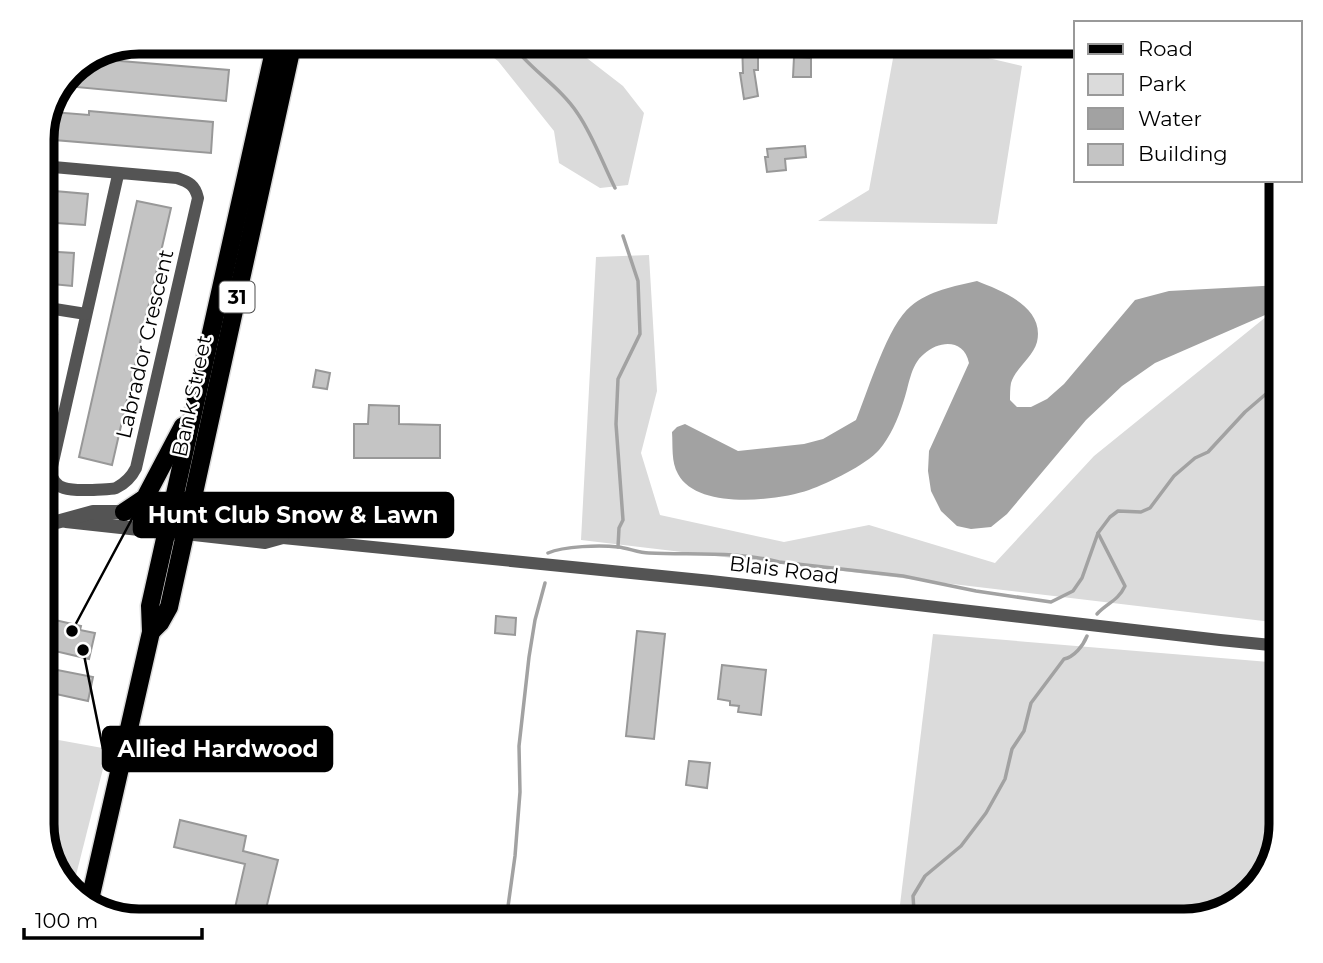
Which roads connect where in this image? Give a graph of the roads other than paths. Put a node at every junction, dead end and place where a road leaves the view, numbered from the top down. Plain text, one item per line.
1 (273, 54) edge
2 (290, 54) edge
3 (54, 167) edge
4 (118, 175) junction
5 (54, 309) edge
6 (86, 314) junction
7 (192, 411) junction
8 (54, 458) edge
9 (54, 481) edge
10 (124, 512) junction
11 (61, 521) junction
12 (54, 523) edge
13 (168, 525) junction
14 (187, 528) junction
15 (151, 632) junction
16 (1269, 645) edge
17 (91, 893) edge

1 - 7 main road, Bank Street / 31
2 - 14 main road, Bank Street / 31
3 - 4 street
4 - 6 street, Labrador Crescent
4 - 9 street, Labrador Crescent
5 - 6 street
6 - 8 street, Labrador Crescent
7 - 10 main road
7 - 13 main road, Bank Street / 31
10 - 11 street
10 - 13 street
11 - 12 street
11 - 13 street
13 - 14 street
13 - 15 main road, Bank Street / 31
14 - 15 main road, Bank Street / 31
14 - 16 street, Blais Road
15 - 17 main road, Bank Street / 31

